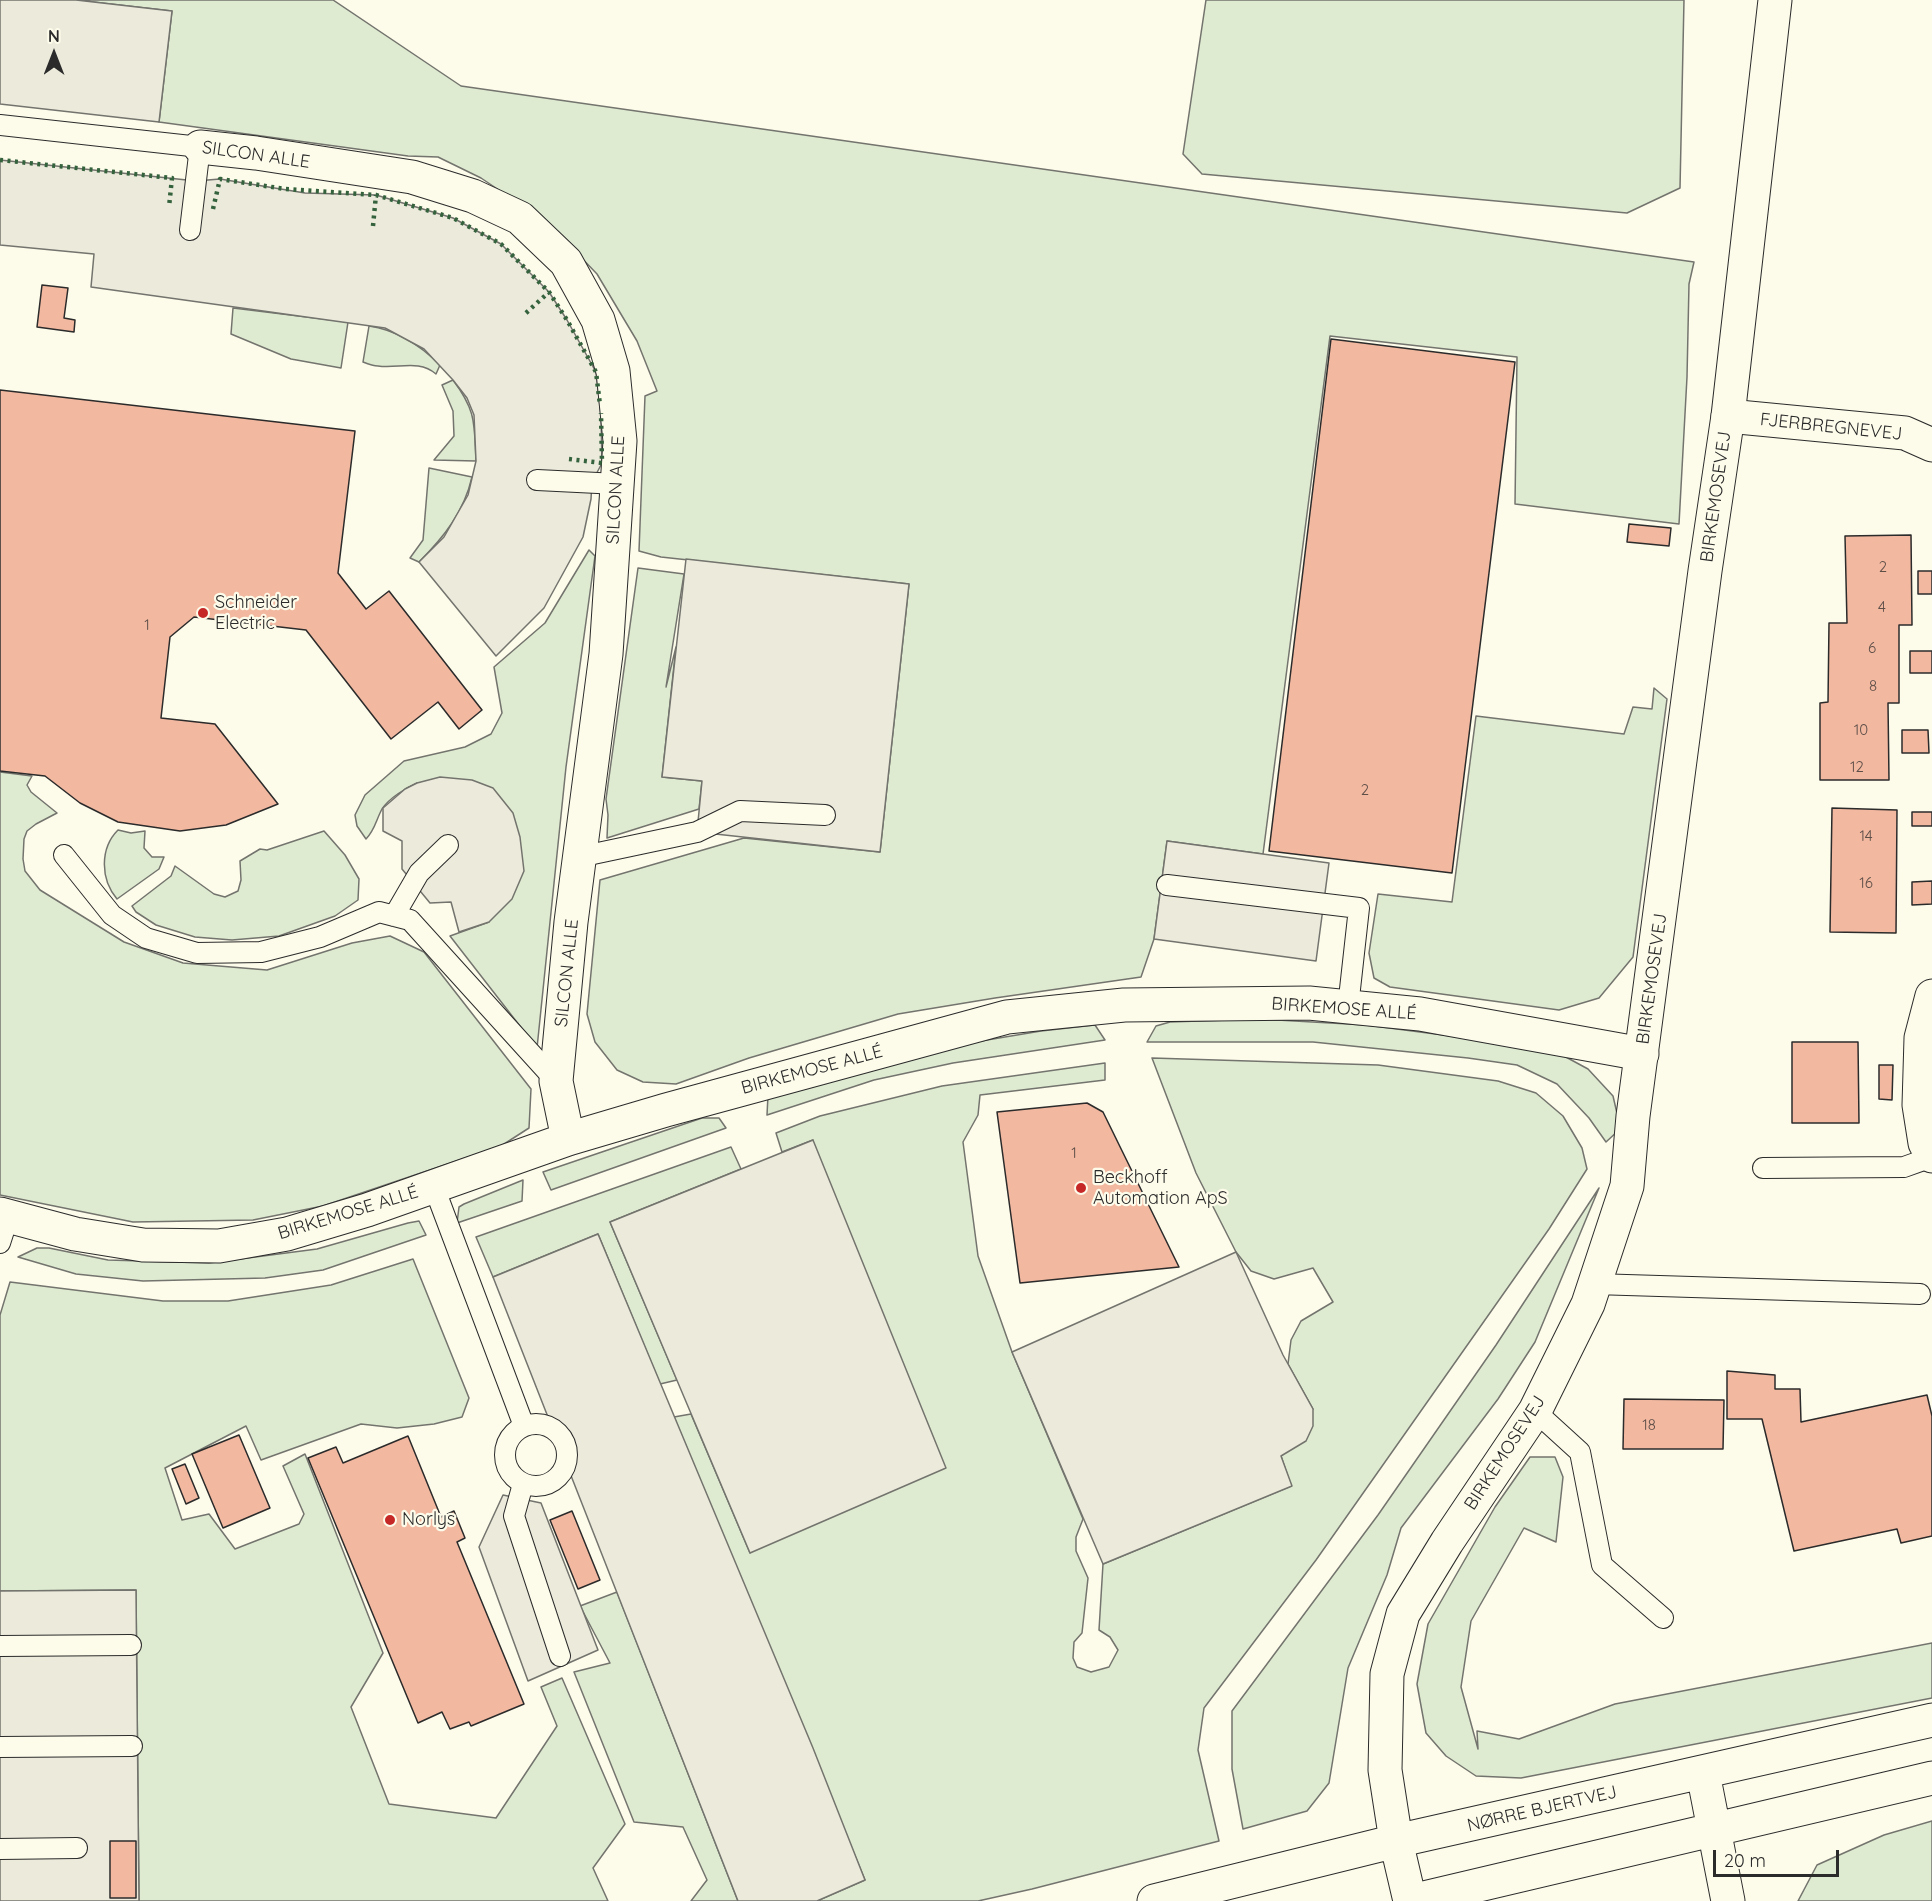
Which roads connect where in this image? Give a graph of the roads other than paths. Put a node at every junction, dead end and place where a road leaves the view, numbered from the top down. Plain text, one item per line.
1 (1775, 0) edge
2 (0, 124) edge
3 (200, 147) junction
4 (190, 230) dead end
5 (1728, 416) junction
6 (1932, 445) edge
7 (537, 480) dead end
8 (618, 484) junction
9 (825, 815) dead end
10 (448, 845) dead end
11 (64, 855) dead end
12 (579, 857) junction
13 (1167, 885) dead end
14 (394, 916) junction
15 (1932, 996) edge
16 (1348, 1007) junction
17 (1642, 1054) junction
18 (556, 1082) junction
19 (568, 1139) junction
20 (1932, 1157) edge
21 (1763, 1168) dead end
22 (434, 1187) junction
23 (3, 1225) edge
24 (1594, 1284) junction
25 (1920, 1294) dead end
26 (1535, 1411) junction
27 (524, 1426) junction
28 (523, 1484) junction
29 (1663, 1618) dead end
30 (130, 1645) dead end
31 (0, 1646) edge
32 (560, 1656) dead end
33 (1932, 1720) edge
34 (132, 1746) dead end
35 (0, 1747) edge
36 (1703, 1773) junction
37 (1932, 1778) edge
38 (1714, 1831) junction
39 (1396, 1841) junction
40 (77, 1848) dead end
41 (0, 1849) edge
42 (1154, 1901) edge
43 (1411, 1901) edge
44 (1728, 1901) edge

1 - 5 street, BIRKEMOSEVEJ
2 - 3 lane, SILCON ALLE
3 - 4 lane
3 - 8 street, SILCON ALLE
5 - 6 street, FJERBREGNEVEJ
5 - 17 street, BIRKEMOSEVEJ
7 - 8 lane
8 - 12 street, SILCON ALLE
9 - 12 lane
10 - 14 lane
11 - 14 lane
12 - 18 street, SILCON ALLE
13 - 16 lane
14 - 18 lane
15 - 20 street
16 - 17 street, BIRKEMOSE ALLÉ
16 - 19 street, BIRKEMOSE ALLÉ
17 - 24 street, BIRKEMOSEVEJ
18 - 19 street, SILCON ALLE
19 - 22 street, BIRKEMOSE ALLÉ
20 - 21 lane
22 - 23 street, BIRKEMOSE ALLÉ
22 - 27 lane
24 - 25 lane
24 - 26 street, BIRKEMOSEVEJ
26 - 29 lane
26 - 39 street, BIRKEMOSEVEJ
27 - 28 lane
27 - 28 lane
28 - 32 lane
30 - 31 lane
33 - 36 street, NØRRE BJERTVEJ
34 - 35 lane
36 - 38 street
36 - 39 street, NØRRE BJERTVEJ
37 - 38 street
38 - 43 street
38 - 44 street
39 - 42 street, NØRRE BJERTVEJ
39 - 43 street, BIRKEMOSEVEJ
40 - 41 lane

